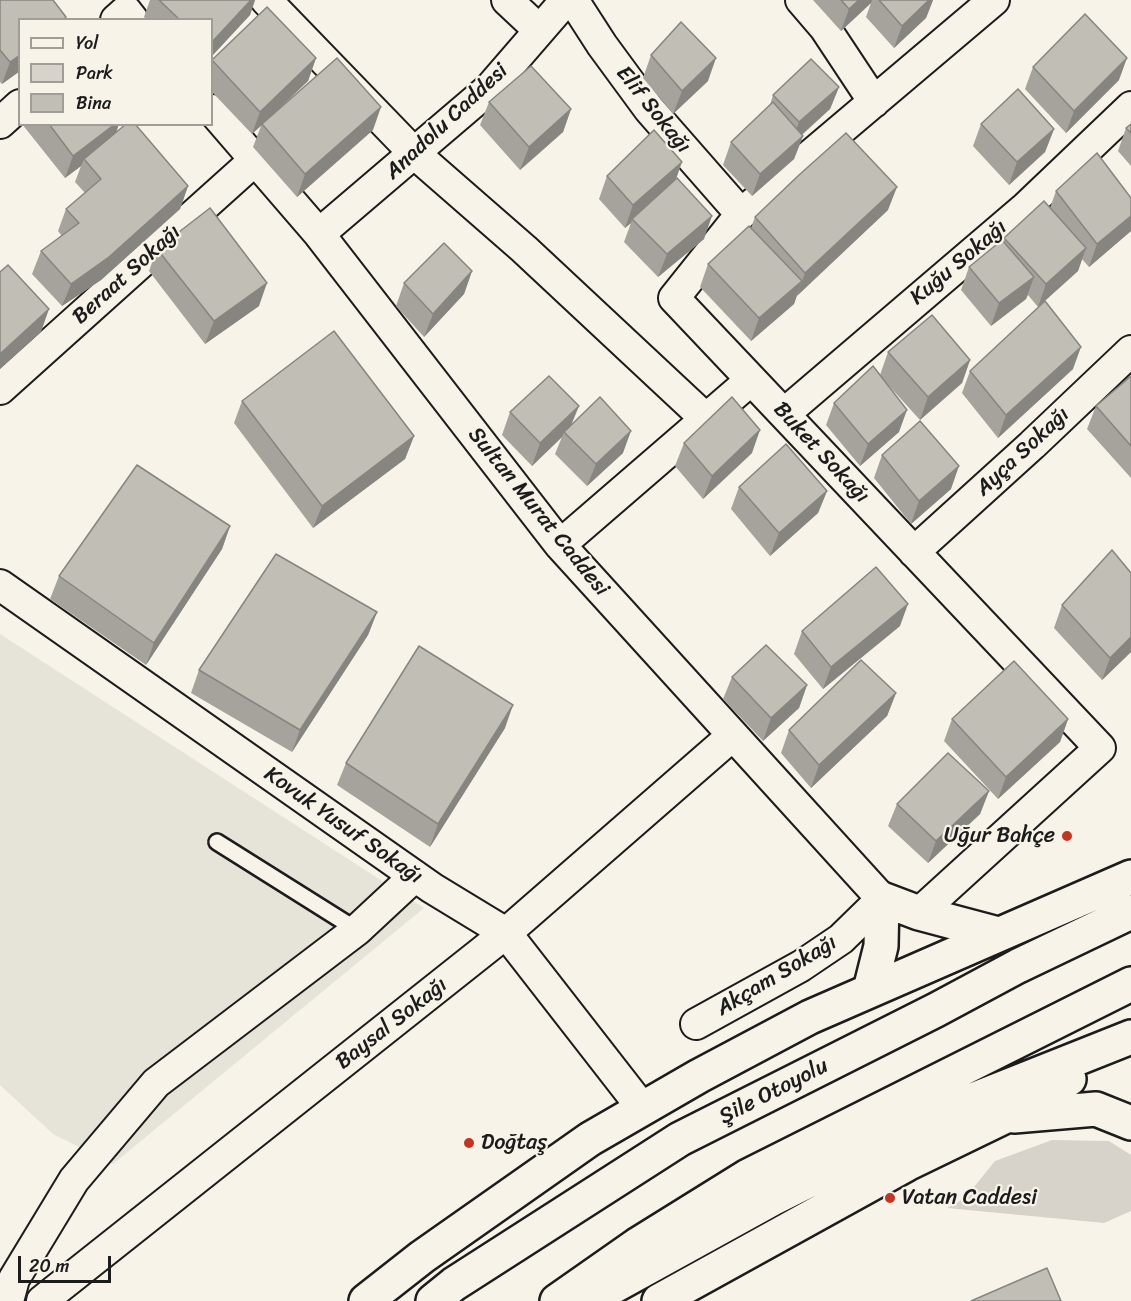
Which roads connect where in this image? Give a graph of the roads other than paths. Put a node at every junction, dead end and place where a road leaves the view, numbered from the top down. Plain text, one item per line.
1 (266, 0) edge
2 (507, 0) edge
3 (566, 0) edge
4 (573, 0) edge
5 (801, 0) edge
6 (994, 0) edge
7 (539, 30) junction
8 (874, 102) junction
9 (18, 107) edge
10 (1131, 107) edge
11 (213, 111) edge
12 (0, 123) edge
13 (414, 153) junction
14 (255, 160) junction
15 (741, 214) junction
16 (319, 234) junction
17 (1131, 351) edge
18 (751, 380) junction
19 (0, 389) edge
20 (784, 414) junction
21 (706, 419) junction
22 (560, 545) junction
23 (914, 552) junction
24 (0, 585) edge
25 (732, 736) junction
26 (218, 842) dead end
27 (415, 876) junction
28 (1131, 877) edge
29 (1131, 895) edge
30 (882, 899) junction
31 (1131, 912) edge
32 (918, 913) junction
33 (357, 930) junction
34 (506, 933) junction
35 (998, 934) junction
36 (1018, 966) junction
37 (1131, 984) edge
38 (870, 990) junction
39 (696, 1024) dead end
40 (1131, 1037) edge
41 (1131, 1042) edge
42 (643, 1109) junction
43 (1006, 1116) junction
44 (1131, 1123) edge
45 (8, 1301) edge
46 (42, 1301) edge
47 (366, 1301) edge
48 (433, 1301) edge
49 (557, 1301) edge
50 (587, 1301) edge
51 (659, 1301) edge

1 - 13 street
2 - 7 street
3 - 7 street, Anadolu Caddesi
4 - 15 street, Elif Sokağı
5 - 8 street
6 - 8 street, Buket Sokağı
7 - 13 street, Anadolu Caddesi
8 - 15 street, Buket Sokağı
9 - 12 street
10 - 20 street, Kuğu Sokağı
11 - 14 street, Sultan Murat Caddesi
13 - 16 street, Anadolu Caddesi
13 - 21 street
14 - 16 street, Sultan Murat Caddesi
14 - 19 street, Beraat Sokağı
15 - 18 street, Buket Sokağı
16 - 22 street, Sultan Murat Caddesi
17 - 23 street, Ayça Sokağı
18 - 20 street, Buket Sokağı
18 - 21 street
20 - 23 street, Buket Sokağı
21 - 22 street
22 - 25 street, Sultan Murat Caddesi
23 - 32 street, Buket Sokağı
24 - 27 street, Kovuk Yusuf Sokağı
25 - 30 street, Sultan Murat Caddesi
25 - 34 street, Baysal Sokağı
26 - 33 lane
27 - 33 street
27 - 34 street, Kovuk Yusuf Sokağı
28 - 35 highway
29 - 36 highway
30 - 32 highway
30 - 38 highway
30 - 39 street, Akçam Sokağı
31 - 36 highway, Şile Otoyolu
32 - 35 highway
33 - 45 street
34 - 42 street, Kovuk Yusuf Sokağı
34 - 46 street, Baysal Sokağı
35 - 38 highway
36 - 48 highway, Şile Otoyolu
37 - 49 highway
38 - 42 highway
40 - 50 highway
41 - 43 highway
42 - 47 highway
43 - 44 highway
43 - 51 highway

